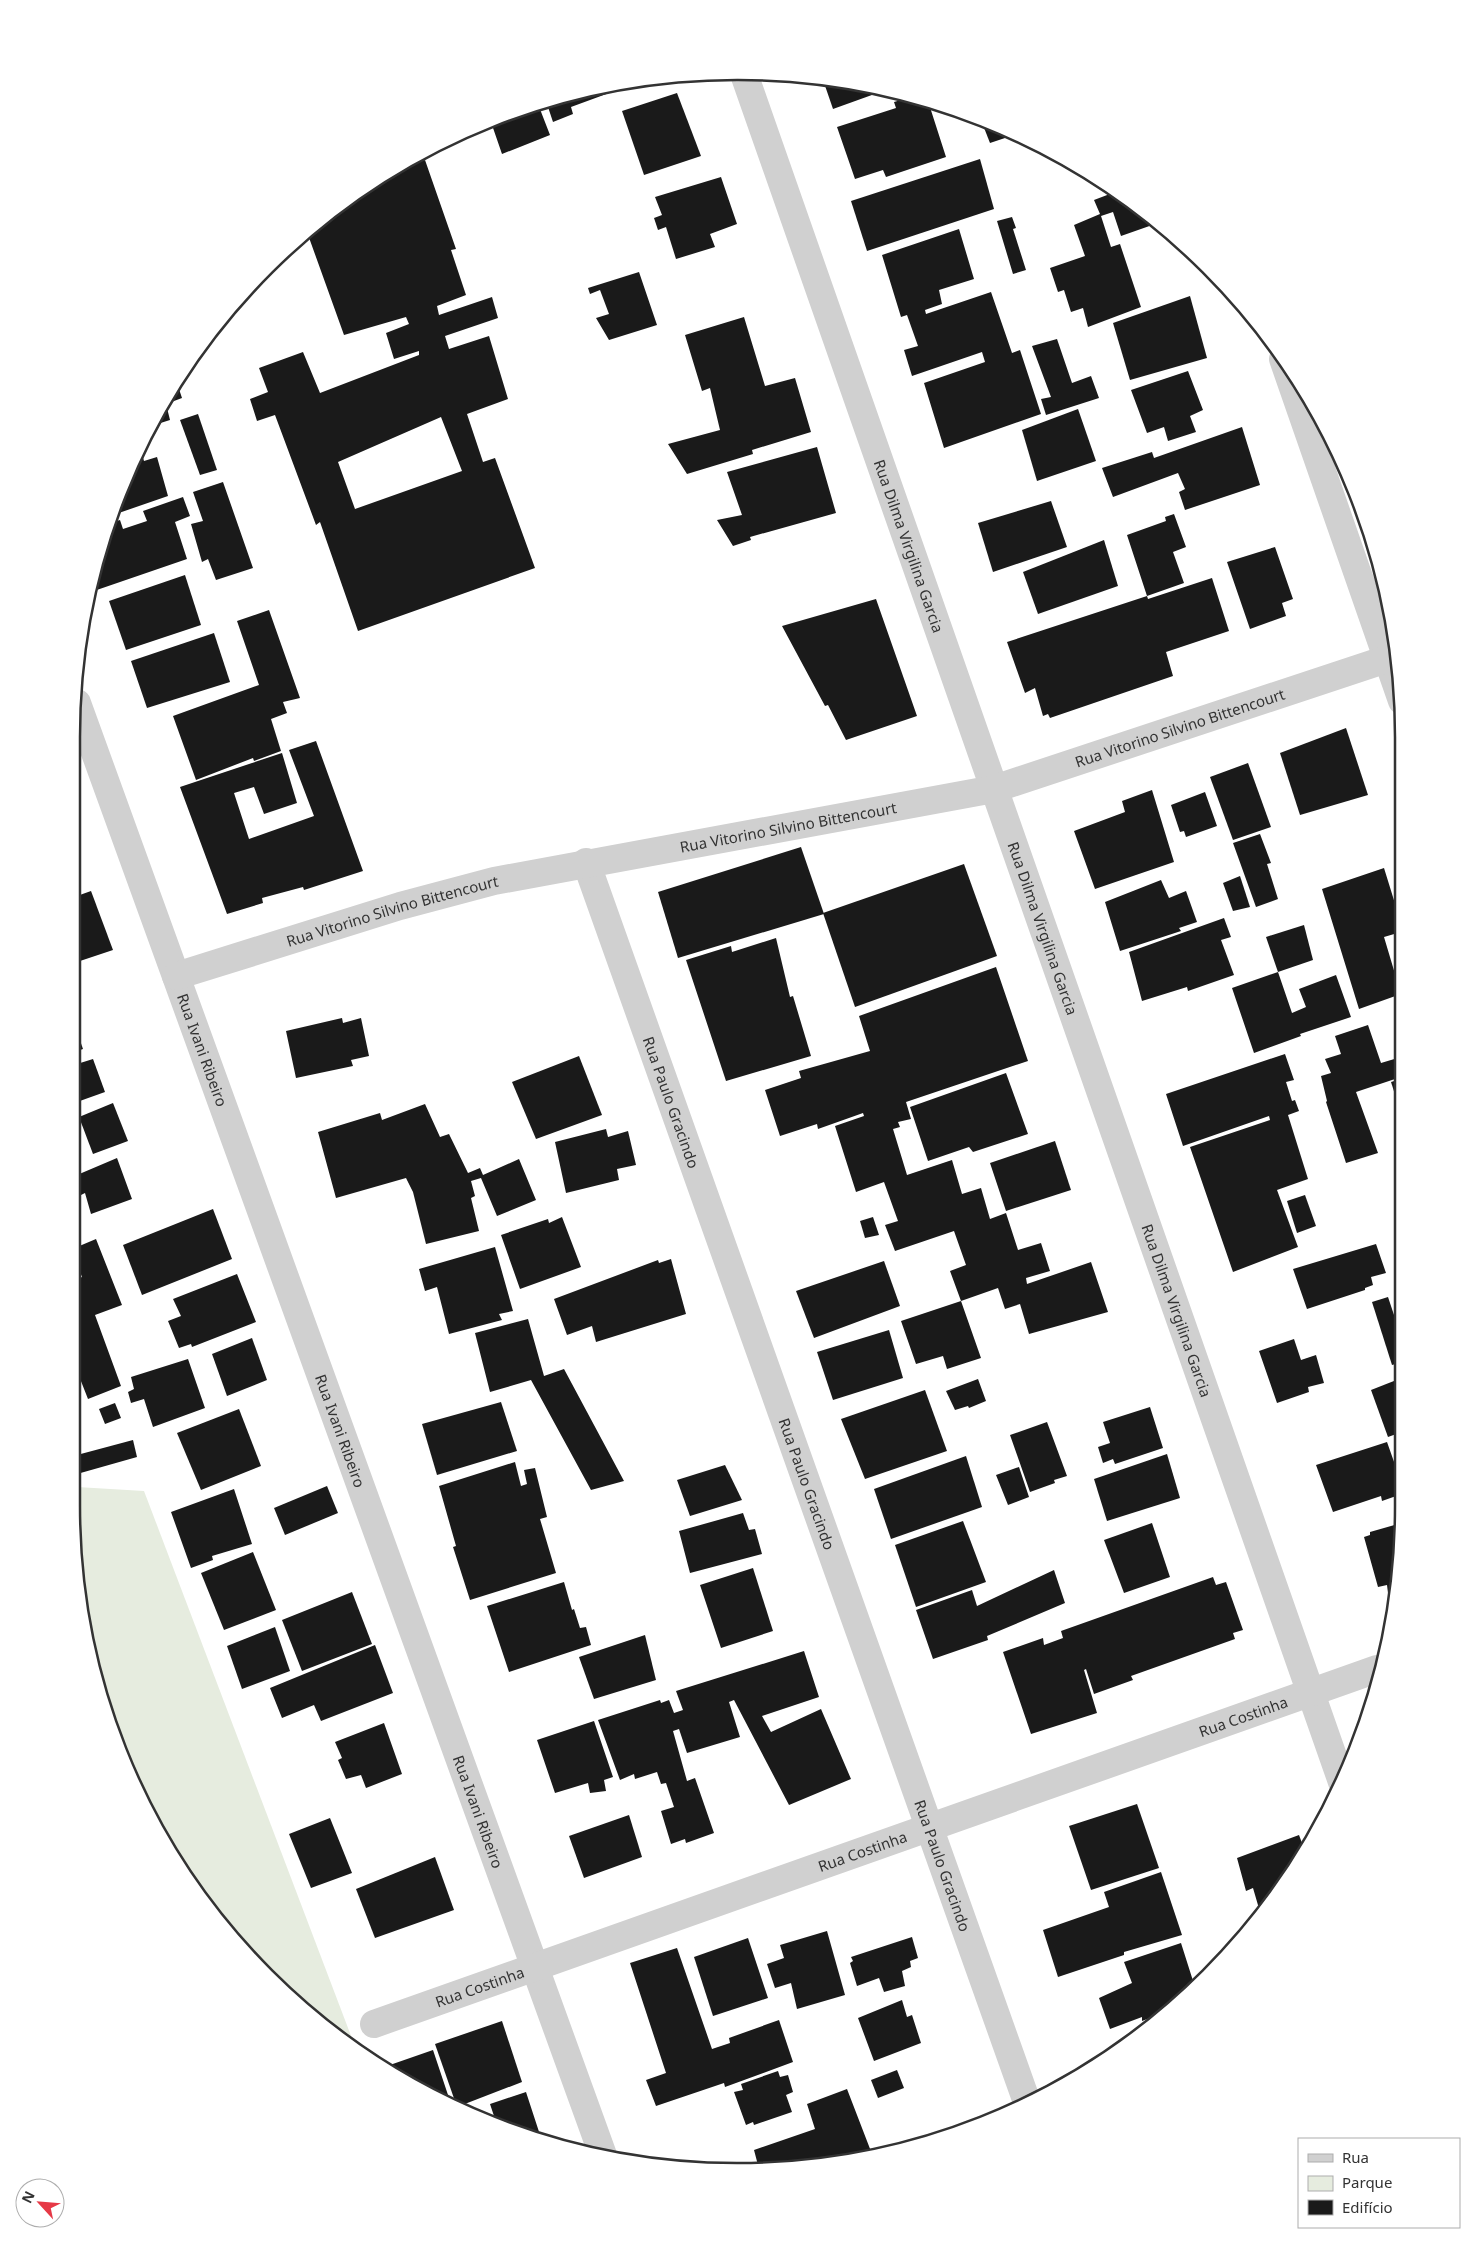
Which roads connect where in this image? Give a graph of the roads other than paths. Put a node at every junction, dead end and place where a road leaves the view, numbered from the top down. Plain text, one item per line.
1 (746, 80) edge
2 (1293, 387) edge
3 (1388, 648) edge
4 (1390, 659) edge
5 (81, 713) edge
6 (994, 788) junction
7 (586, 862) junction
8 (176, 976) junction
9 (1374, 1670) edge
10 (1311, 1693) junction
11 (1338, 1771) edge
12 (930, 1828) junction
13 (535, 1967) junction
14 (374, 2024) dead end
15 (1025, 2096) edge
16 (600, 2148) edge

1 - 6 street, Rua Dilma Virgilina Garcia
2 - 3 street
4 - 6 street, Rua Vitorino Silvino Bittencourt
5 - 8 street, Rua Ivani Ribeiro
6 - 7 street, Rua Vitorino Silvino Bittencourt
6 - 10 street, Rua Dilma Virgilina Garcia
7 - 8 street, Rua Vitorino Silvino Bittencourt
7 - 12 street, Rua Paulo Gracindo
8 - 13 street, Rua Ivani Ribeiro
9 - 10 street, Rua Costinha
10 - 11 street, Rua Dilma Virgilina Garcia
10 - 12 street, Rua Costinha
12 - 13 street, Rua Costinha
12 - 15 street, Rua Paulo Gracindo
13 - 14 street, Rua Costinha
13 - 16 street, Rua Ivani Ribeiro

